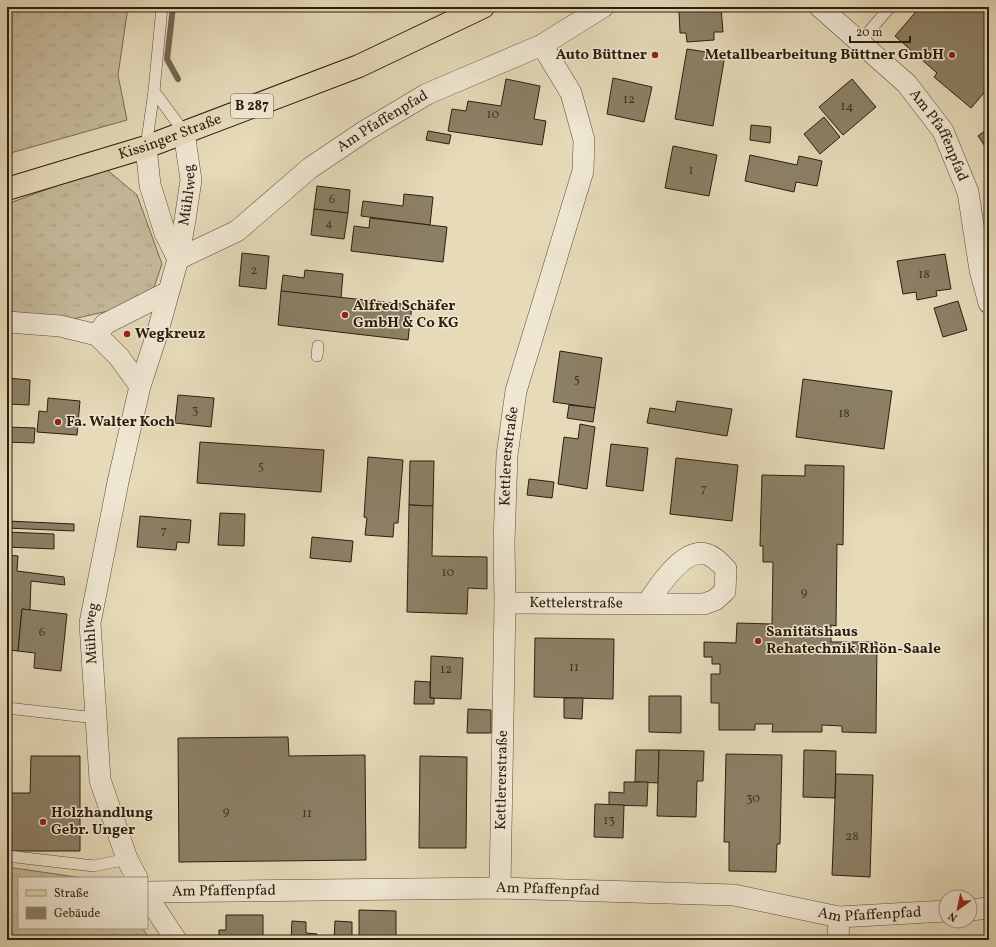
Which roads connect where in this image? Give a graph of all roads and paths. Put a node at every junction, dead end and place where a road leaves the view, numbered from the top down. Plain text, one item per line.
1 (162, 7) edge
2 (483, 7) edge
3 (603, 7) edge
4 (820, 7) edge
5 (890, 7) edge
6 (860, 42) junction
7 (542, 45) junction
8 (154, 91) junction
9 (184, 132) junction
10 (146, 146) junction
11 (7, 189) edge
12 (178, 258) junction
13 (168, 292) junction
14 (989, 303) edge
15 (7, 322) edge
16 (97, 335) junction
17 (140, 386) junction
18 (505, 603) junction
19 (647, 604) dead end
20 (7, 708) edge
21 (96, 718) junction
22 (7, 856) edge
23 (127, 859) junction
24 (136, 877) edge
25 (500, 888) junction
26 (148, 892) edge
27 (148, 898) edge
28 (989, 908) edge
29 (978, 909) edge
30 (938, 911) edge
31 (839, 917) junction
32 (176, 940) edge
33 (838, 940) edge

1 - 8 lane
2 - 9 main road, Kissinger Straße / B 287
3 - 7 street, Am Pfaffenpfad
4 - 6 street, Am Pfaffenpfad
5 - 6 lane
6 - 14 street, Am Pfaffenpfad
7 - 12 street, Am Pfaffenpfad
7 - 18 street, Kettlererstraße
8 - 9 lane
8 - 10 lane
9 - 10 main road, Kissinger Straße / B 287
9 - 12 street, Mühlweg
10 - 11 main road, Kissinger Straße / B 287
10 - 12 street, Mühlweg
12 - 13 street, Mühlweg
13 - 16 street
13 - 17 street, Mühlweg
15 - 16 street
16 - 17 street
17 - 21 street, Mühlweg
18 - 19 street, Kettelerstraße
18 - 25 street, Kettlererstraße
20 - 21 lane
21 - 23 street, Mühlweg
22 - 23 lane
23 - 24 street, Mühlweg
25 - 26 street, Am Pfaffenpfad
25 - 31 street, Am Pfaffenpfad
27 - 32 street
28 - 29 street
30 - 31 street, Am Pfaffenpfad
31 - 33 street

